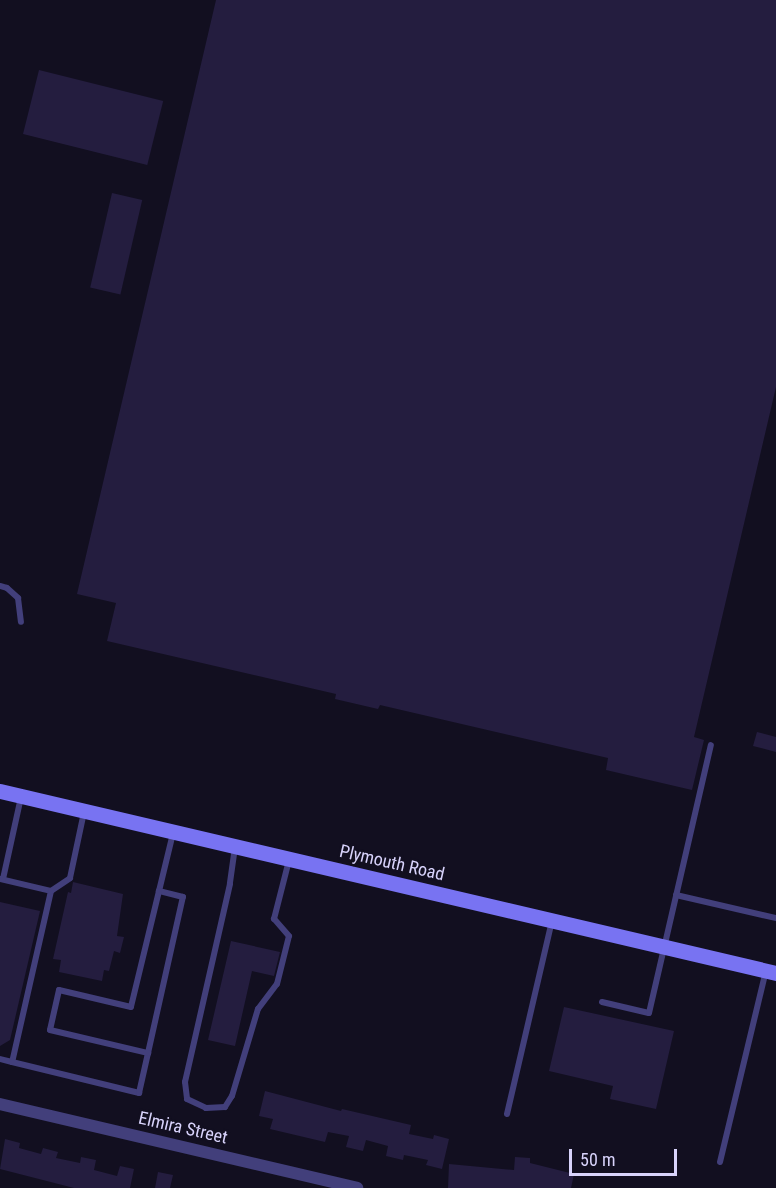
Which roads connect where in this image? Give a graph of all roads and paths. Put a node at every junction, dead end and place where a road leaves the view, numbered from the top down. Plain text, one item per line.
1 (0, 586) edge
2 (21, 622) dead end
3 (711, 745) dead end
4 (0, 791) edge
5 (21, 796) junction
6 (84, 811) junction
7 (174, 832) junction
8 (235, 846) junction
9 (289, 859) junction
10 (1, 879) edge
11 (51, 891) junction
12 (159, 891) junction
13 (676, 895) junction
14 (776, 918) edge
15 (552, 920) junction
16 (664, 946) junction
17 (771, 972) edge
18 (602, 1002) dead end
19 (148, 1053) junction
20 (0, 1059) edge
21 (12, 1062) junction
22 (0, 1104) edge
23 (507, 1114) dead end
24 (720, 1162) dead end
25 (357, 1188) edge

1 - 2 lane
3 - 13 lane
4 - 5 main road, Plymouth Road
5 - 6 main road, Plymouth Road
5 - 10 lane
6 - 7 main road, Plymouth Road
6 - 11 lane
7 - 8 main road, Plymouth Road
7 - 12 lane
8 - 9 main road, Plymouth Road
8 - 9 lane
9 - 15 main road, Plymouth Road
10 - 11 lane
11 - 21 lane
12 - 19 lane
12 - 19 lane
13 - 14 lane
13 - 16 lane
15 - 16 main road, Plymouth Road
15 - 23 lane
16 - 17 main road, Plymouth Road
16 - 18 lane
17 - 24 lane
19 - 21 lane
20 - 21 lane
22 - 25 street, Elmira Street

